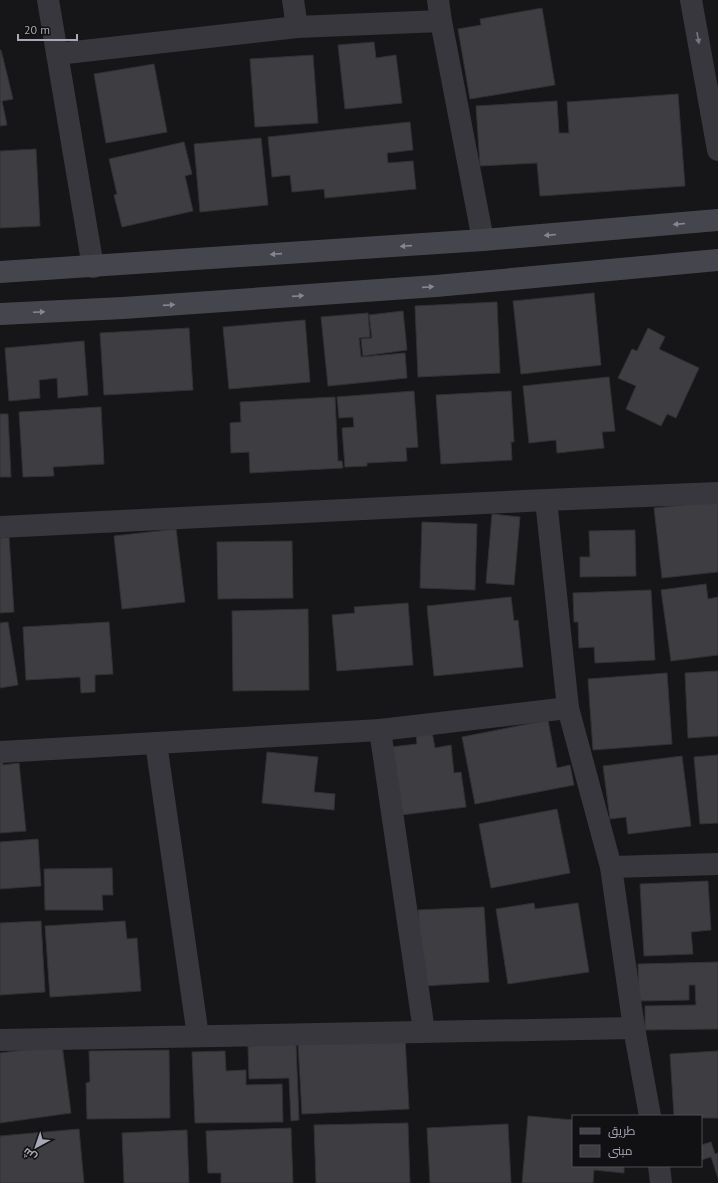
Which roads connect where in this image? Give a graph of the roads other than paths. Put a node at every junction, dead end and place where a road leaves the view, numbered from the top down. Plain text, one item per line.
1 (48, 0) edge
2 (293, 0) edge
3 (691, 0) edge
4 (440, 10) edge
5 (297, 27) junction
6 (57, 54) junction
7 (718, 150) edge
8 (718, 220) edge
9 (484, 240) junction
10 (718, 260) edge
11 (92, 267) junction
12 (0, 272) edge
13 (0, 314) edge
14 (718, 493) edge
15 (546, 500) junction
16 (0, 527) edge
17 (568, 708) junction
18 (380, 730) junction
19 (156, 743) junction
20 (0, 752) edge
21 (718, 864) edge
22 (611, 867) junction
23 (634, 1028) junction
24 (424, 1032) junction
25 (198, 1036) junction
26 (0, 1040) edge
27 (650, 1115) edge
28 (658, 1167) edge
29 (662, 1183) edge

1 - 6 street
2 - 5 street
3 -> 7 street
4 - 5 street
4 - 9 street
5 - 6 street
6 - 11 street
8 -> 9 main road
9 -> 11 main road
13 -> 10 main road
11 - 12 main road
14 - 15 street
15 - 16 street
15 - 17 street
17 - 18 street
17 - 22 street
18 - 19 street
18 - 24 street
19 - 20 street
19 - 25 street
21 - 22 street
22 - 23 street
23 - 24 street
23 - 27 street
24 - 25 street
25 - 26 street
28 - 29 street

